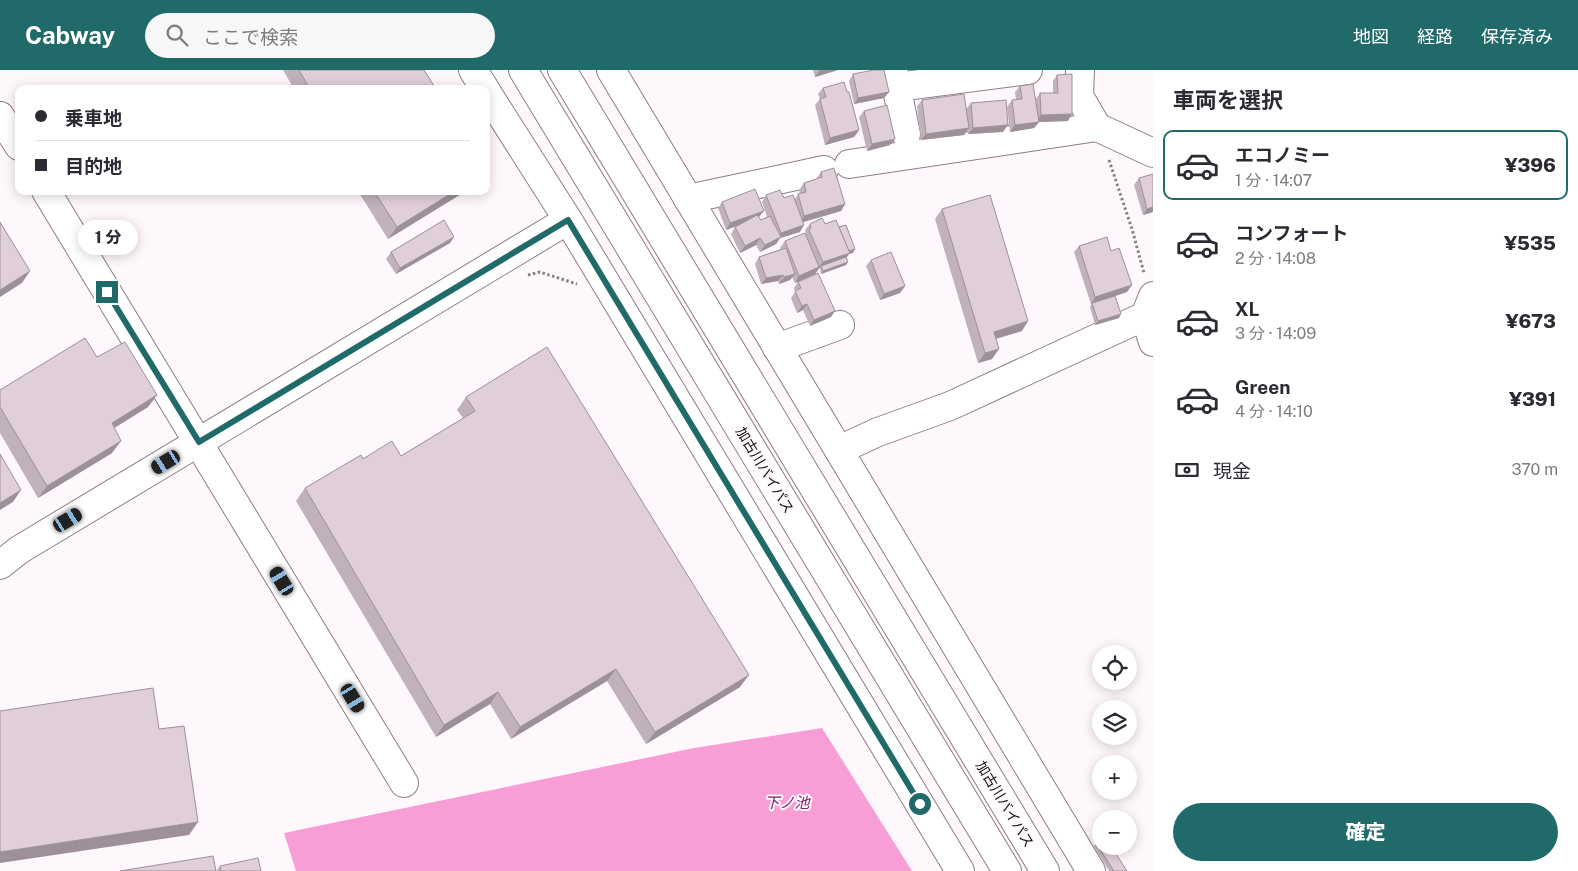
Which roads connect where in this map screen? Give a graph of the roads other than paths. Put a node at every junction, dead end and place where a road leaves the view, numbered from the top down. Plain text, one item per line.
1 (473, 70) edge
2 (523, 70) edge
3 (562, 70) edge
4 (611, 70) edge
5 (1028, 70) edge
6 (1080, 70) edge
7 (895, 78) edge
8 (483, 85) edge
9 (490, 96) edge
10 (0, 116) edge
11 (1097, 127) junction
12 (906, 134) dead end
13 (15, 140) edge
14 (1153, 153) edge
15 (48, 195) edge
16 (688, 199) junction
17 (568, 220) junction
18 (1150, 303) edge
19 (840, 325) dead end
20 (1153, 342) edge
21 (778, 348) junction
22 (199, 442) junction
23 (839, 450) junction
24 (0, 565) edge
25 (404, 783) dead end
26 (960, 871) edge
27 (1007, 871) edge
28 (1045, 871) edge
29 (1091, 871) edge

1 - 8 main road
2 - 27 main road, 加古川バイパス
3 - 28 main road, 加古川バイパス
4 - 16 main road
5 - 7 main road
6 - 11 main road
7 - 12 main road
9 - 17 main road
10 - 13 main road
11 - 14 main road
11 - 16 main road
15 - 22 main road
16 - 21 main road
17 - 22 main road
17 - 26 main road
18 - 20 main road
18 - 23 main road
19 - 21 main road
21 - 23 main road
22 - 24 main road
22 - 25 main road
23 - 29 main road

